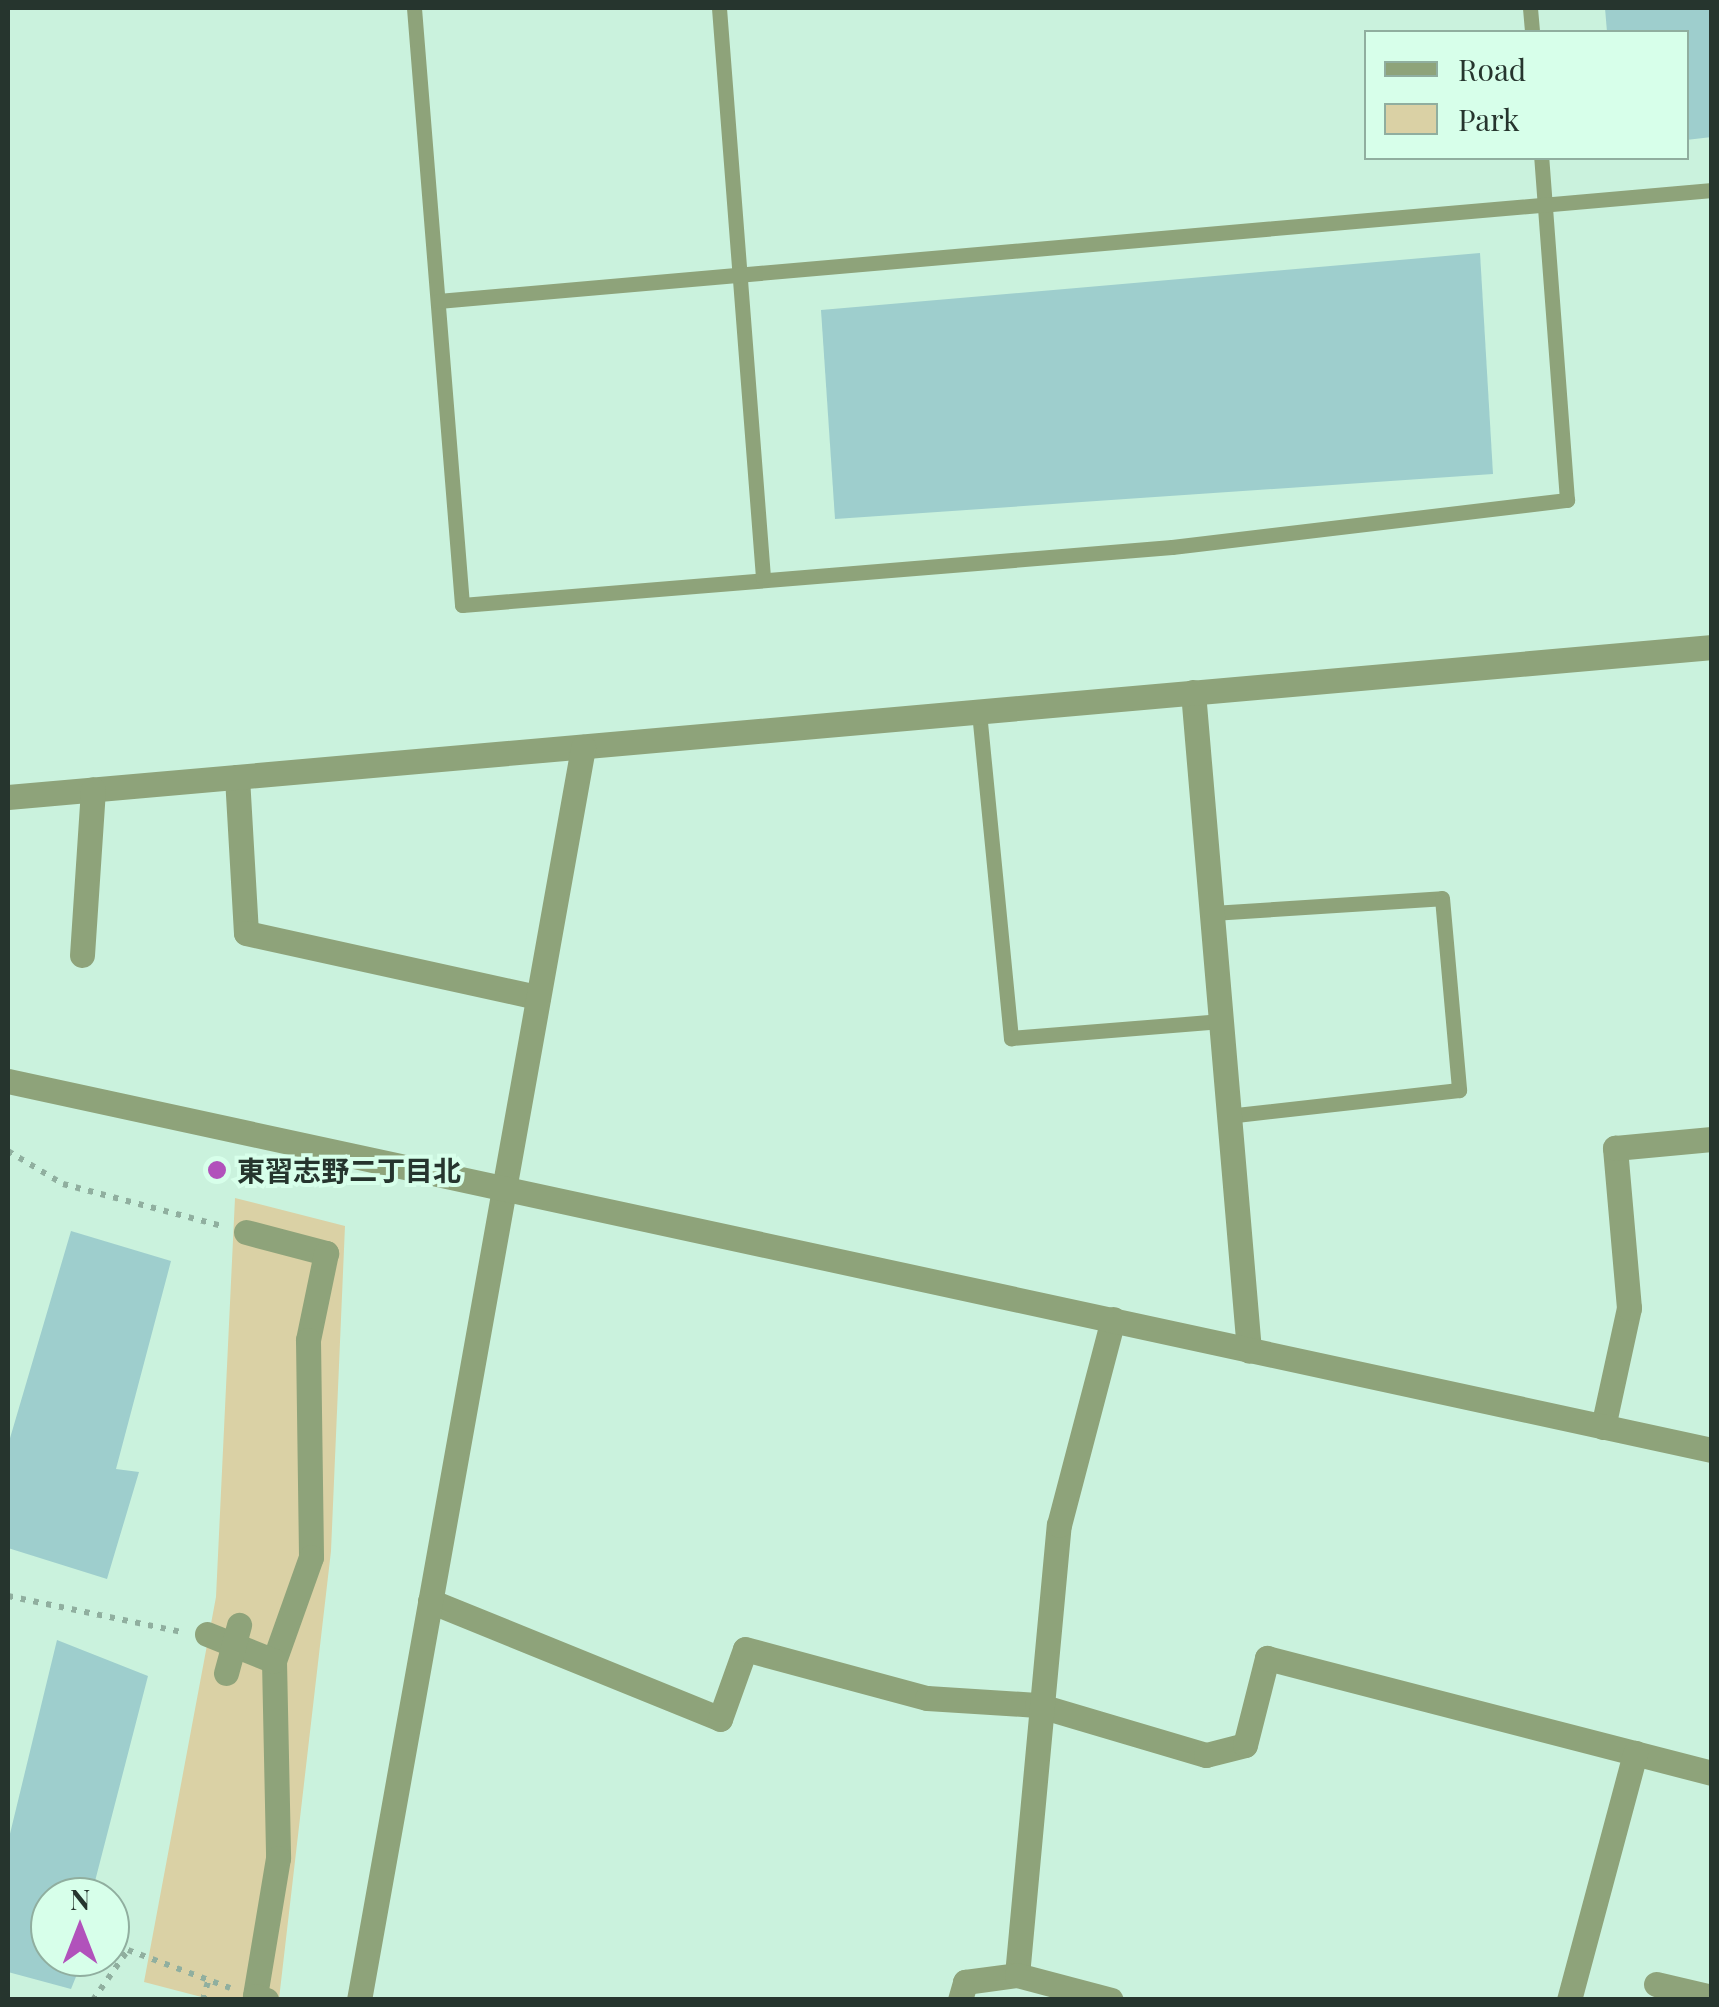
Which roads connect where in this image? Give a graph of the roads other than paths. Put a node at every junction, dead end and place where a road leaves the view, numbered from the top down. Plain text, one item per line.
1 (414, 8) edge
2 (719, 8) edge
3 (1541, 160) edge
4 (1712, 190) edge
5 (1545, 205) junction
6 (739, 274) junction
7 (438, 300) junction
8 (763, 577) junction
9 (1712, 646) edge
10 (1193, 692) junction
11 (980, 712) junction
12 (583, 747) junction
13 (236, 777) junction
14 (93, 790) junction
15 (8, 797) edge
16 (1212, 913) junction
17 (82, 955) dead end
18 (538, 996) junction
19 (1221, 1021) junction
20 (8, 1081) edge
21 (1229, 1116) junction
22 (1712, 1139) edge
23 (502, 1192) junction
24 (246, 1232) road end
25 (1113, 1319) junction
26 (1249, 1351) junction
27 (1603, 1427) junction
28 (1712, 1450) edge
29 (430, 1602) junction
30 (207, 1634) road end
31 (236, 1635) junction
32 (274, 1661) junction
33 (226, 1673) dead end
34 (1038, 1705) junction
35 (1635, 1753) junction
36 (1712, 1774) edge
37 (1016, 1975) junction
38 (1656, 1984) dead end
39 (1712, 1997) edge
40 (260, 1998) edge
41 (359, 2000) edge
42 (960, 2000) edge
43 (1111, 2000) edge
44 (1570, 2000) edge

1 - 7 lane
2 - 6 lane
3 - 5 lane
4 - 5 lane
5 - 6 lane
5 - 8 lane
6 - 7 lane
6 - 8 lane
7 - 8 lane
9 - 10 street
10 - 11 street
10 - 16 street
11 - 12 street
11 - 19 lane
12 - 13 street
12 - 18 street
13 - 14 street
13 - 18 street
14 - 15 street
14 - 17 street
16 - 19 street
16 - 21 lane
18 - 23 street
19 - 21 street
20 - 23 street
21 - 26 street
22 - 27 street
23 - 25 street
23 - 29 street
24 - 32 street
25 - 26 street
25 - 34 street
26 - 27 street
27 - 28 street
29 - 34 street
29 - 41 street
30 - 31 street
31 - 32 street
31 - 33 street
32 - 40 street
34 - 35 street
34 - 37 street
35 - 36 street
35 - 44 street
37 - 42 street
37 - 43 street
38 - 39 street

